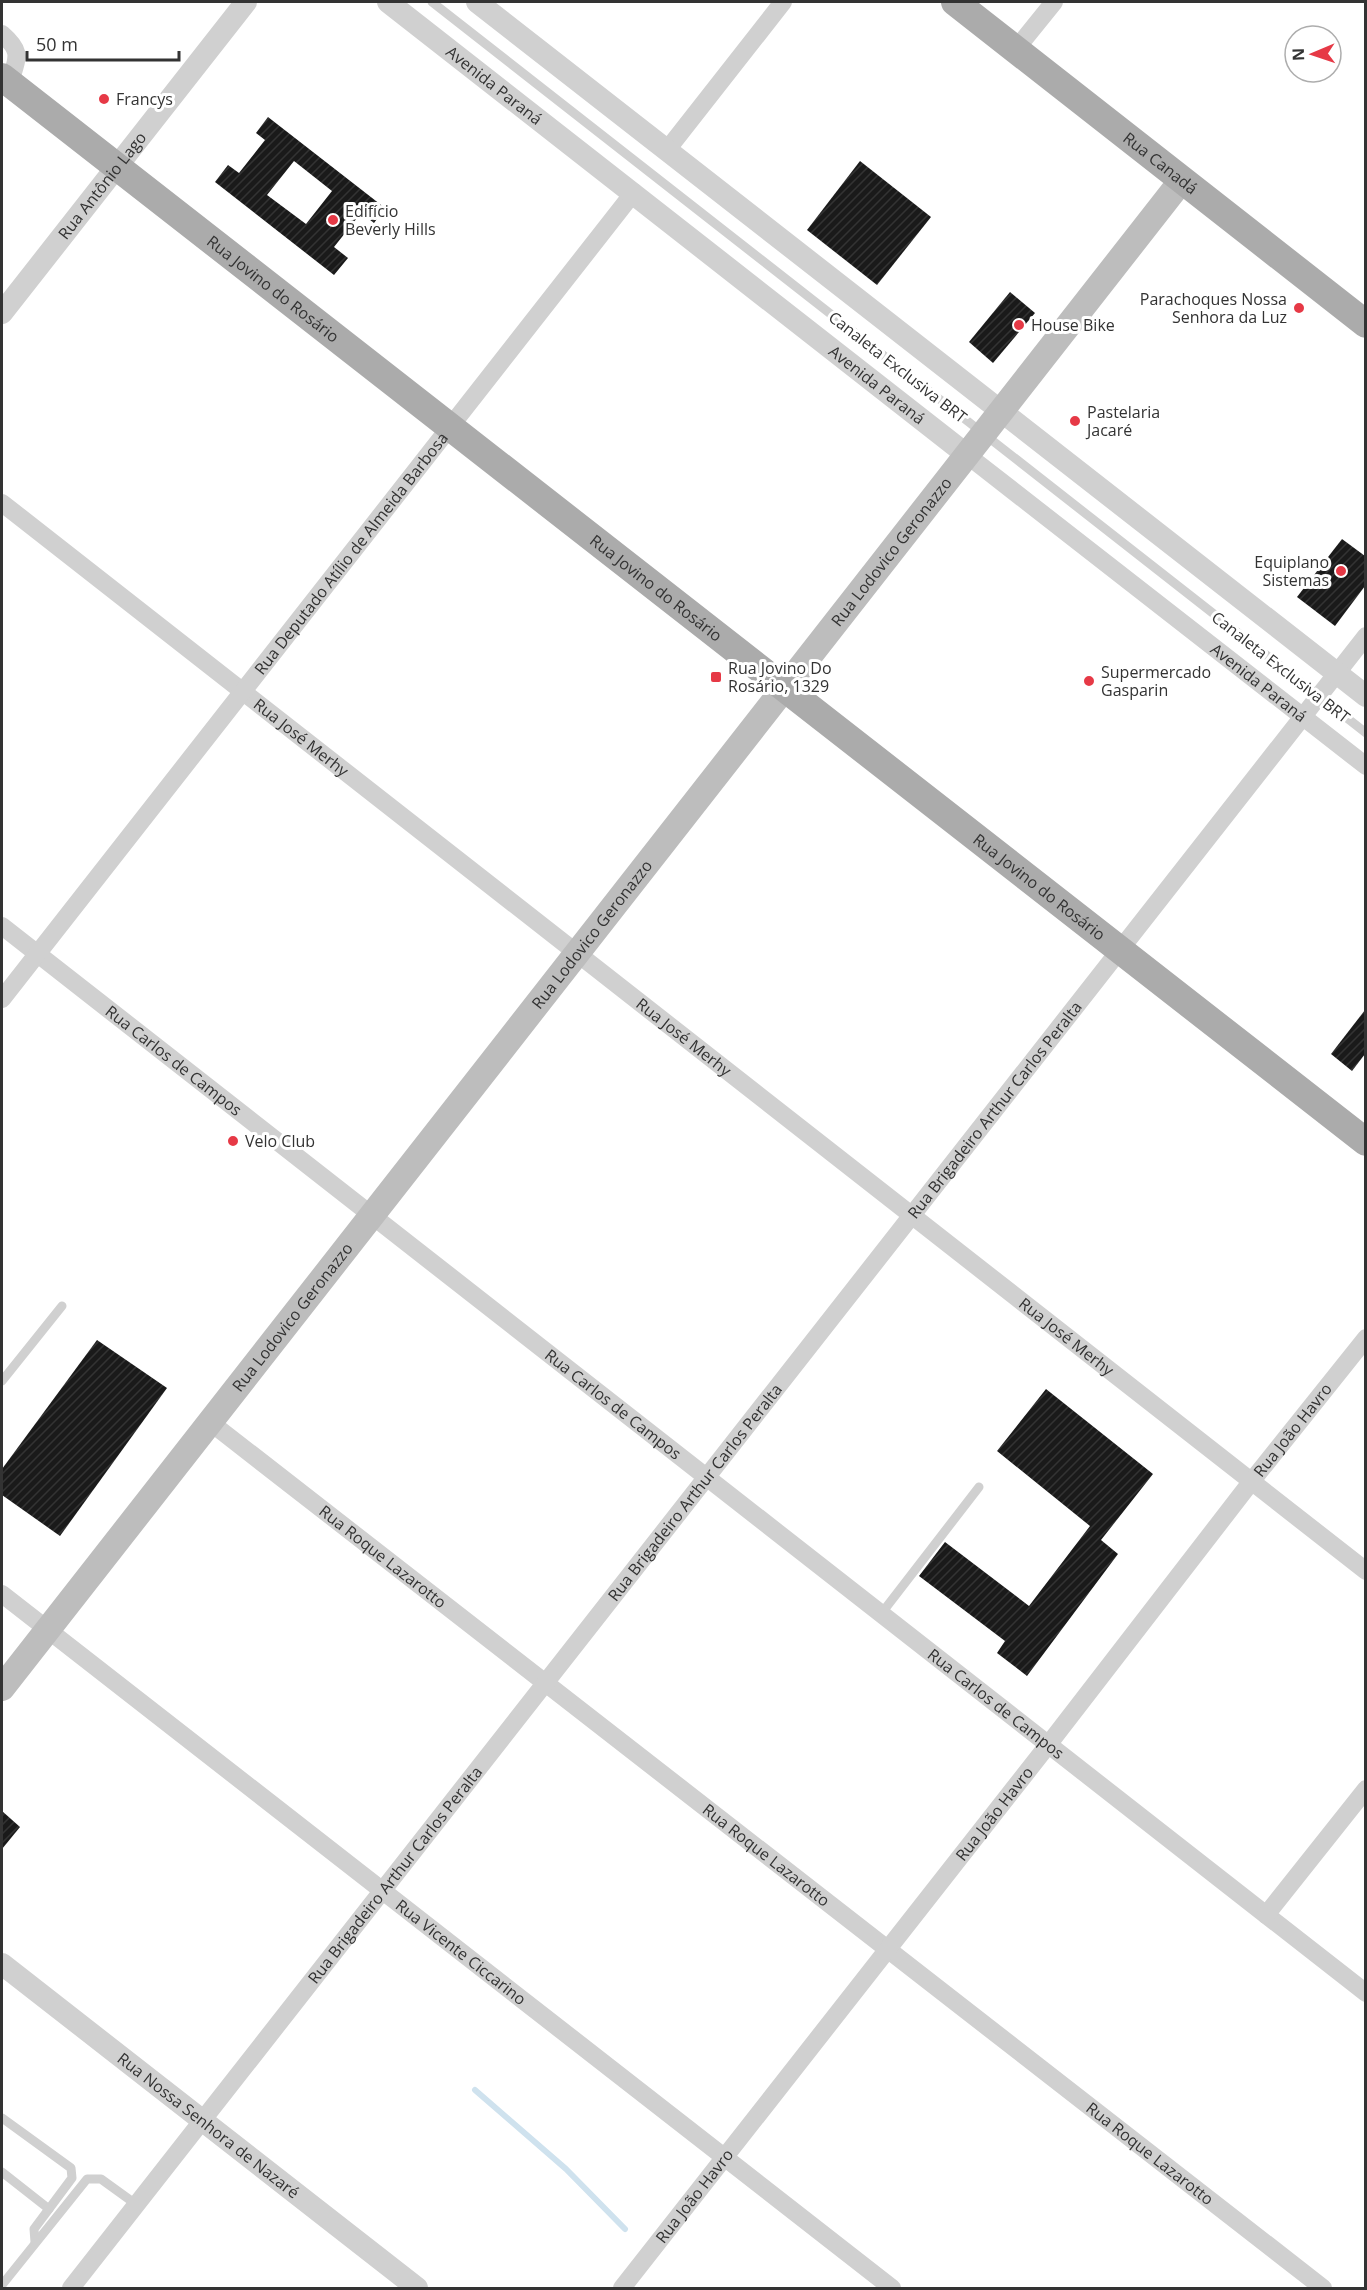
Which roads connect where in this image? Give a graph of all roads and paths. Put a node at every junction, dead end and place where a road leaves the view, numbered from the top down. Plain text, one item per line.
1 (246, 2) edge
2 (388, 2) edge
3 (432, 2) edge
4 (477, 2) edge
5 (783, 2) edge
6 (955, 2) edge
7 (1054, 2) edge
8 (2, 34) edge
9 (1016, 49) junction
10 (6, 80) edge
11 (667, 150) junction
12 (116, 167) junction
13 (1182, 180) junction
14 (634, 192) junction
15 (2, 313) edge
16 (1365, 324) edge
17 (1001, 411) junction
18 (450, 427) junction
19 (983, 434) junction
20 (967, 455) junction
21 (2, 503) edge
22 (1365, 636) edge
23 (1336, 673) junction
24 (784, 688) junction
25 (242, 692) junction
26 (1318, 696) junction
27 (1365, 696) edge
28 (1302, 716) junction
29 (1365, 733) edge
30 (1365, 766) edge
31 (2, 926) edge
32 (1119, 950) junction
33 (577, 953) junction
34 (37, 954) junction
35 (2, 999) edge
36 (1365, 1142) edge
37 (912, 1215) junction
38 (372, 1216) junction
39 (62, 1306) dead end
40 (1365, 1338) edge
41 (2, 1381) edge
42 (210, 1422) junction
43 (706, 1477) junction
44 (1251, 1482) junction
45 (979, 1487) dead end
46 (1365, 1571) edge
47 (2, 1594) edge
48 (881, 1614) junction
49 (47, 1630) junction
50 (545, 1683) junction
51 (2, 1688) edge
52 (1048, 1745) junction
53 (1365, 1789) edge
54 (382, 1891) junction
55 (1266, 1915) junction
56 (888, 1950) junction
57 (2, 1964) edge
58 (1365, 1993) edge
59 (2, 2118) edge
60 (202, 2121) junction
61 (725, 2158) junction
62 (2, 2172) edge
63 (137, 2205) junction
64 (49, 2209) junction
65 (35, 2242) junction
66 (2, 2285) edge
67 (71, 2289) edge
68 (417, 2289) edge
69 (622, 2289) edge
70 (892, 2289) edge
71 (1323, 2289) edge

1 - 12 street, Rua Antônio Lago
2 - 14 street, Avenida Paraná
3 - 19 lane, Canaleta Exclusiva BRT
4 - 11 street
5 - 11 street
6 - 9 main road, Rua Canadá
7 - 9 street
8 - 10 street
9 - 13 main road, Rua Canadá
10 - 12 main road, Rua Jovino do Rosário
11 - 17 street
12 - 15 street, Rua Antônio Lago
12 - 18 main road, Rua Jovino do Rosário
13 - 16 main road, Rua Canadá
13 - 17 main road, Rua Lodovico Geronazzo
14 - 18 street, Rua Deputado Atílio de Almeida Barbosa
14 - 20 street, Avenida Paraná
17 - 19 main road, Rua Lodovico Geronazzo
17 - 23 street
18 - 24 main road, Rua Jovino do Rosário
18 - 25 street, Rua Deputado Atílio de Almeida Barbosa
19 - 20 main road, Rua Lodovico Geronazzo
19 - 26 lane, Canaleta Exclusiva BRT
20 - 24 main road, Rua Lodovico Geronazzo
20 - 28 street, Avenida Paraná
21 - 25 street, Rua José Merhy
22 - 23 street, Rua Brigadeiro Arthur Carlos Peralta
23 - 26 street, Rua Brigadeiro Arthur Carlos Peralta
23 - 27 street
24 - 32 main road, Rua Jovino do Rosário
24 - 33 main road, Rua Lodovico Geronazzo
25 - 33 street, Rua José Merhy
25 - 34 street, Rua Deputado Atílio de Almeida Barbosa
26 - 28 street, Rua Brigadeiro Arthur Carlos Peralta
26 - 29 lane, Canaleta Exclusiva BRT
28 - 30 street, Avenida Paraná
28 - 32 street, Rua Brigadeiro Arthur Carlos Peralta
31 - 34 street, Rua Carlos de Campos
32 - 36 main road, Rua Jovino do Rosário
32 - 37 street, Rua Brigadeiro Arthur Carlos Peralta
33 - 37 street, Rua José Merhy
33 - 38 main road, Rua Lodovico Geronazzo
34 - 35 street, Rua Deputado Atílio de Almeida Barbosa
34 - 38 street, Rua Carlos de Campos
37 - 43 street, Rua Brigadeiro Arthur Carlos Peralta
37 - 44 street, Rua José Merhy
38 - 42 main road, Rua Lodovico Geronazzo
38 - 43 street, Rua Carlos de Campos
39 - 41 lane
40 - 44 street, Rua João Havro
42 - 49 main road, Rua Lodovico Geronazzo
42 - 50 street, Rua Roque Lazarotto
43 - 48 street, Rua Carlos de Campos
43 - 50 street, Rua Brigadeiro Arthur Carlos Peralta
44 - 46 street, Rua José Merhy
44 - 52 street, Rua João Havro
45 - 48 lane
47 - 49 street, Rua Vicente Ciccarino
48 - 52 street, Rua Carlos de Campos
49 - 51 main road, Rua Lodovico Geronazzo
49 - 54 street, Rua Vicente Ciccarino
50 - 54 street, Rua Brigadeiro Arthur Carlos Peralta
50 - 56 street, Rua Roque Lazarotto
52 - 55 street, Rua Carlos de Campos
52 - 56 street, Rua João Havro
53 - 55 street
54 - 60 street, Rua Brigadeiro Arthur Carlos Peralta
54 - 61 street, Rua Vicente Ciccarino
55 - 58 street, Rua Carlos de Campos
56 - 61 street, Rua João Havro
56 - 71 street, Rua Roque Lazarotto
57 - 60 street, Rua Nossa Senhora de Nazaré
59 - 64 lane
60 - 63 street, Rua Brigadeiro Arthur Carlos Peralta
60 - 68 street, Rua Nossa Senhora de Nazaré
61 - 69 street, Rua João Havro
61 - 70 street, Rua Vicente Ciccarino
62 - 64 lane
63 - 65 lane
63 - 67 street, Rua Brigadeiro Arthur Carlos Peralta
64 - 65 lane
65 - 66 lane

